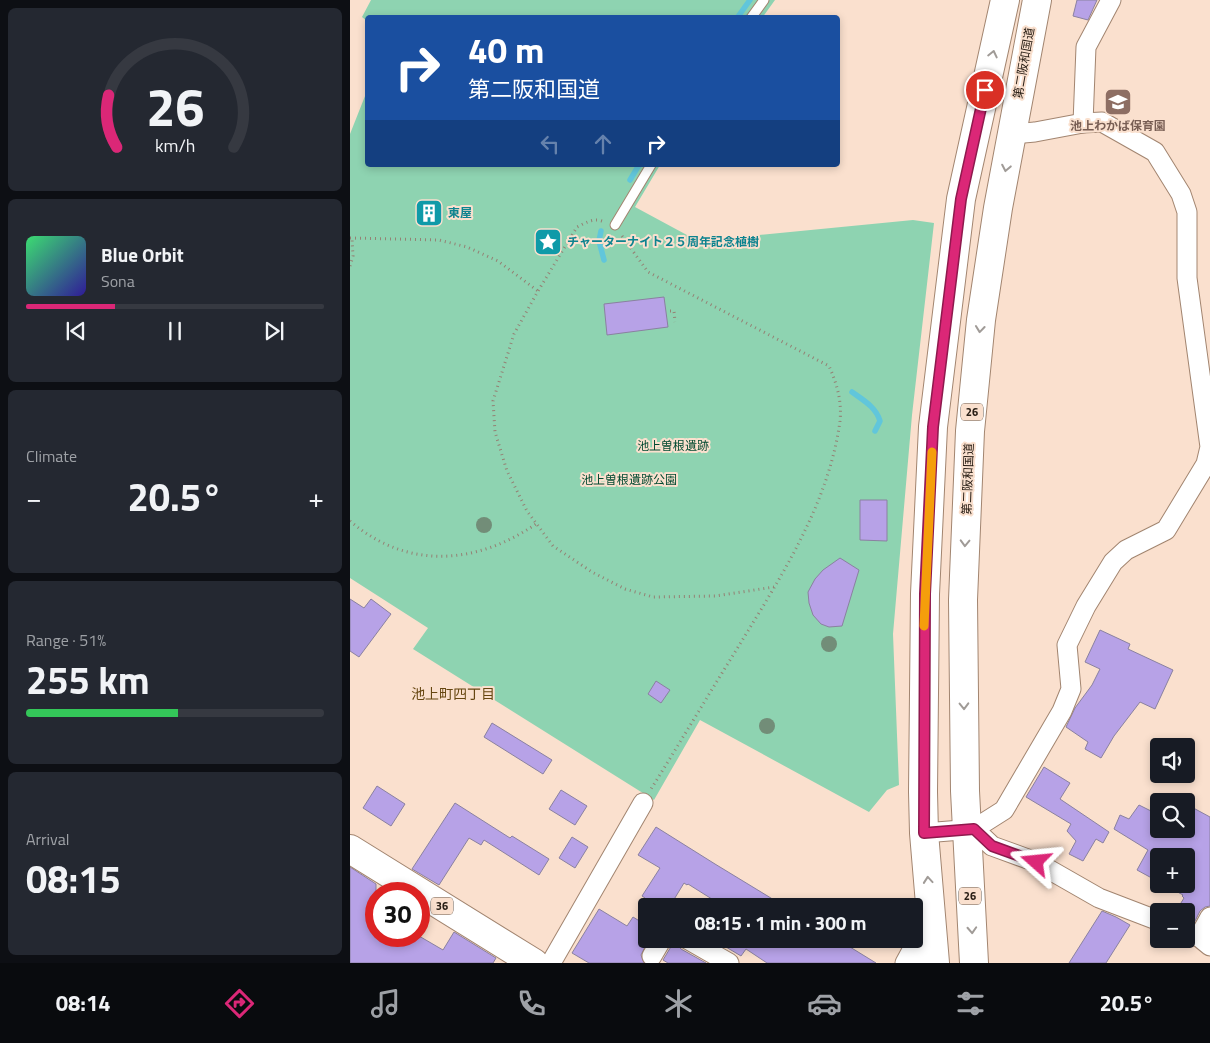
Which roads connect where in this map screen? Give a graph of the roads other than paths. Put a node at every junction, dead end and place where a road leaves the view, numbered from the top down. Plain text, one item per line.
1 (764, 0) edge
2 (1005, 0) edge
3 (1037, 0) edge
4 (1111, 0) edge
5 (753, 15) edge
6 (1083, 123) junction
7 (1012, 134) junction
8 (650, 167) edge
9 (615, 225) road end
10 (1208, 466) edge
11 (643, 803) road end
12 (970, 829) junction
13 (924, 833) junction
14 (350, 849) edge
15 (1210, 917) edge
16 (1150, 918) edge
17 (1199, 938) edge
18 (657, 948) edge
19 (703, 948) edge
20 (652, 956) dead end
21 (935, 962) edge
22 (534, 963) edge
23 (551, 963) edge
24 (729, 963) edge
25 (905, 963) edge
26 (974, 963) edge

1 - 5 lane
13 -> 2 main road
3 - 7 main road, 第二阪和国道 / 26
4 - 6 street
6 - 7 street
6 - 10 street
7 -> 12 main road, 第二阪和国道 / 26
8 - 9 lane
10 - 12 street
11 - 23 street
12 - 13 street
12 - 16 street
12 -> 26 main road, 第二阪和国道 / 26
21 -> 13 main road
14 - 22 main road, 36
15 - 17 street
18 - 20 street
19 - 24 street
21 - 25 street

